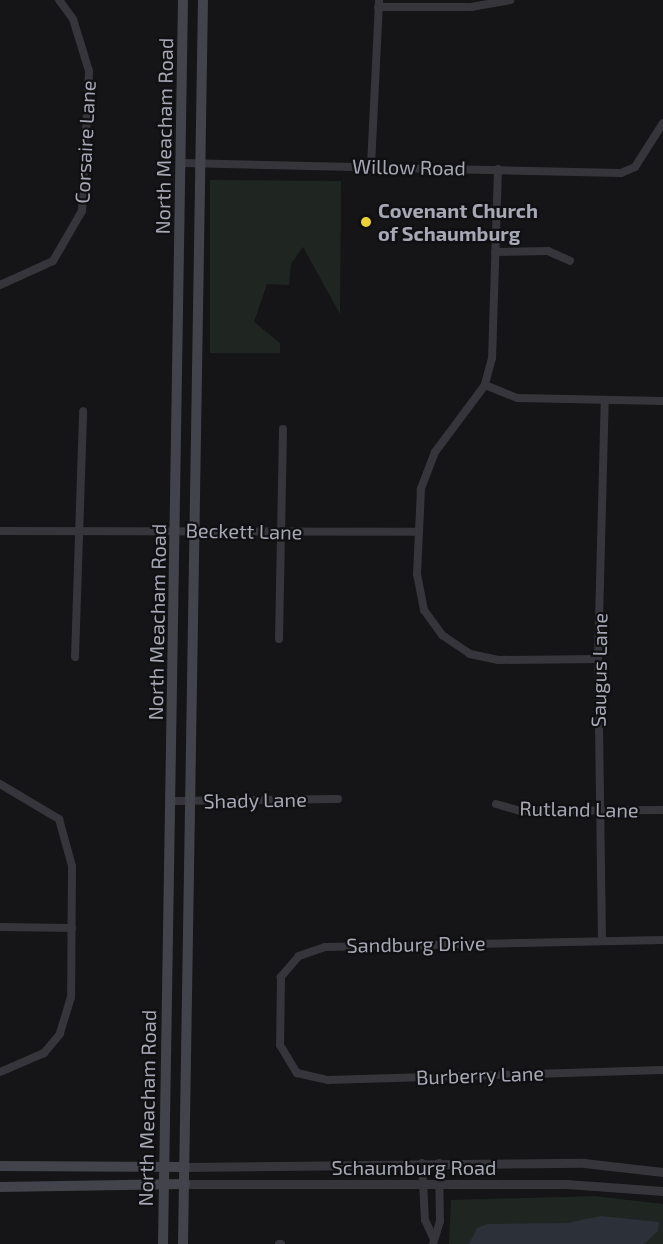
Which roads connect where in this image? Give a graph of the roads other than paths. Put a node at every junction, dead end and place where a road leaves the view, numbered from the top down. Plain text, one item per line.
1 (59, 0) edge
2 (183, 0) edge
3 (203, 0) edge
4 (510, 0) edge
5 (379, 4) edge
6 (663, 123) edge
7 (199, 162) junction
8 (182, 163) junction
9 (371, 166) junction
10 (498, 169) junction
11 (495, 252) junction
12 (570, 261) dead end
13 (0, 285) edge
14 (485, 385) junction
15 (605, 400) junction
16 (663, 401) edge
17 (83, 411) dead end
18 (283, 429) dead end
19 (80, 530) junction
20 (176, 530) junction
21 (193, 530) junction
22 (0, 531) edge
23 (281, 532) junction
24 (415, 532) junction
25 (279, 639) dead end
26 (75, 657) dead end
27 (598, 659) junction
28 (0, 784) edge
29 (338, 799) dead end
30 (172, 801) junction
31 (190, 801) junction
32 (496, 804) dead end
33 (663, 810) edge
34 (598, 812) junction
35 (0, 927) edge
36 (72, 928) junction
37 (602, 940) junction
38 (663, 940) edge
39 (663, 1070) edge
40 (0, 1072) edge
41 (297, 1073) joint
42 (438, 1162) junction
43 (422, 1163) junction
44 (0, 1166) edge
45 (165, 1167) junction
46 (185, 1167) junction
47 (663, 1172) edge
48 (164, 1184) junction
49 (185, 1184) junction
50 (424, 1185) junction
51 (439, 1185) junction
52 (0, 1187) edge
53 (663, 1191) edge
54 (433, 1241) edge
55 (163, 1244) edge
56 (183, 1244) edge

1 - 13 street, Corsaire Lane
2 - 8 main road, North Meacham Road
3 - 7 main road, North Meacham Road
4 - 5 street
5 - 9 street
6 - 10 street, Willow Road
7 - 8 street, Willow Road
7 - 9 street, Willow Road
7 - 21 main road, North Meacham Road
8 - 20 main road, North Meacham Road
9 - 10 street, Willow Road
10 - 11 street
11 - 12 street
11 - 14 street
14 - 15 street
14 - 24 street
15 - 16 street
15 - 27 street, Saugus Lane
17 - 19 street
18 - 23 street
19 - 20 street, Beckett Lane
19 - 22 street, Beckett Lane
19 - 26 street
20 - 21 street, Beckett Lane
20 - 30 main road, North Meacham Road
21 - 23 street, Beckett Lane
21 - 31 main road, North Meacham Road
23 - 24 street, Beckett Lane
23 - 25 street
24 - 27 street
27 - 34 street, Saugus Lane
28 - 36 street
29 - 31 street, Shady Lane
30 - 31 street, Shady Lane
30 - 45 main road, North Meacham Road
31 - 46 main road, North Meacham Road
32 - 34 street, Rutland Lane
33 - 34 street, Rutland Lane
34 - 37 street, Saugus Lane
35 - 36 street
36 - 40 street
37 - 38 street, Sandburg Drive
37 - 41 street, Sandburg Drive
39 - 41 street, Burberry Lane
42 - 43 street, Schaumburg Road
42 - 47 street, Schaumburg Road
42 - 51 street
43 - 46 street, Schaumburg Road
43 - 50 street
44 - 45 main road, Schaumburg Road
45 - 46 main road, Schaumburg Road
45 - 48 main road, North Meacham Road
46 - 49 main road, North Meacham Road
48 - 49 main road, Schaumburg Road
48 - 52 main road, Schaumburg Road
48 - 55 main road, North Meacham Road
49 - 50 street, Schaumburg Road
49 - 56 main road, North Meacham Road
50 - 51 street, Schaumburg Road
50 - 54 street
51 - 53 street, Schaumburg Road
51 - 54 street

